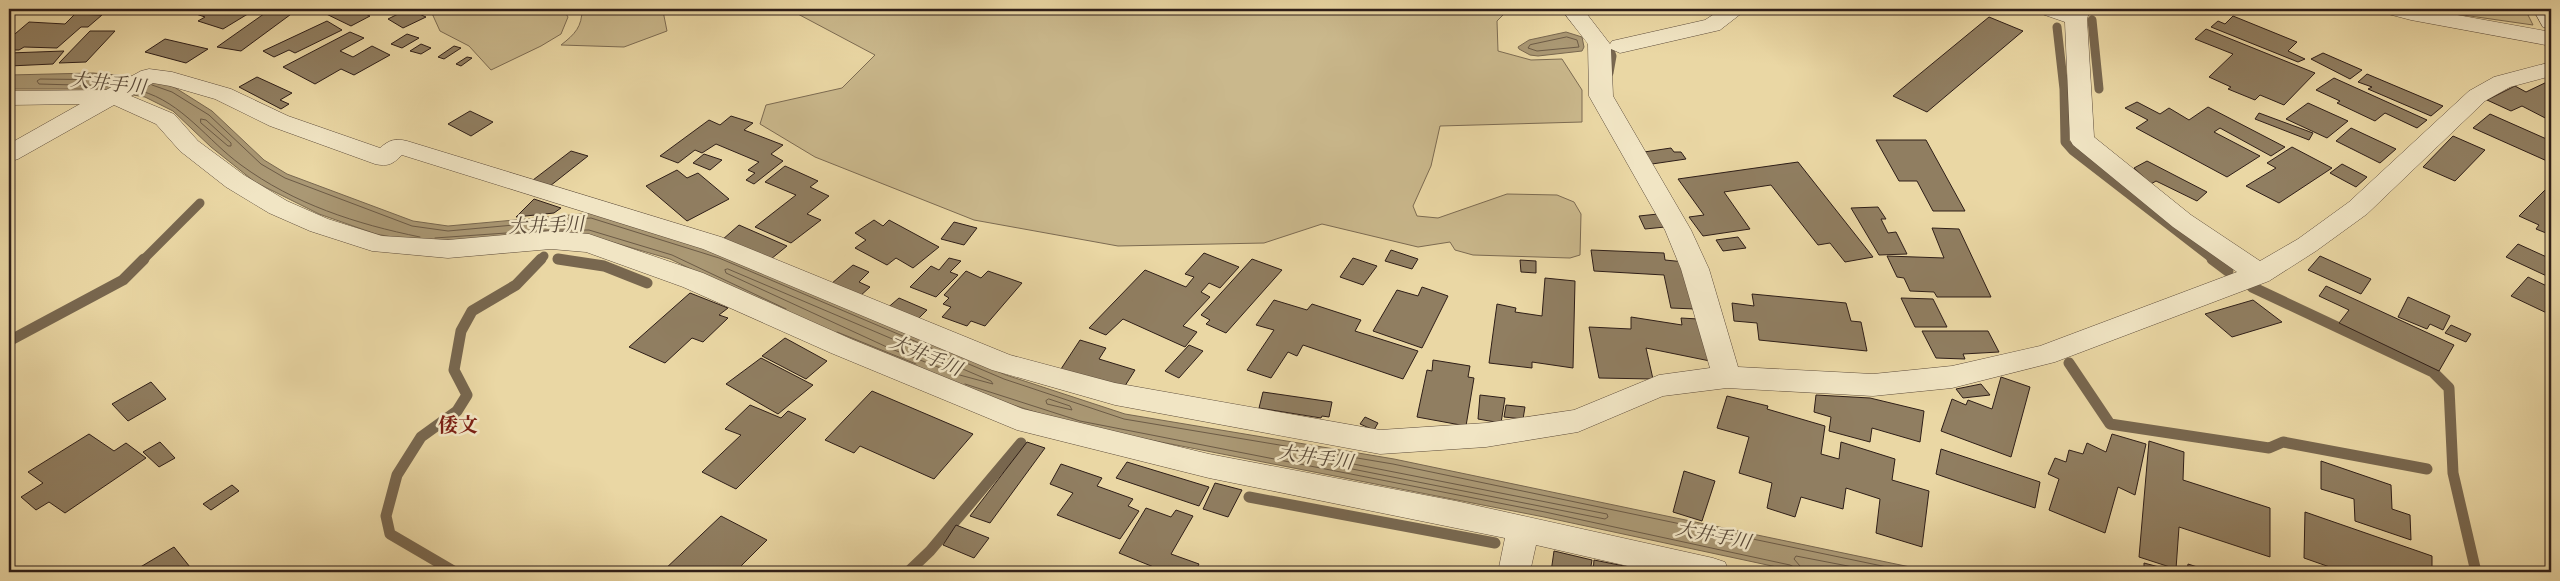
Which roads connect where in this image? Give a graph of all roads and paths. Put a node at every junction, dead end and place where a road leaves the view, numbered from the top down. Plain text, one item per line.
1 (1572, 9) edge
2 (1736, 9) edge
3 (2050, 9) edge
4 (2396, 9) edge
5 (2544, 9) edge
6 (2078, 14) edge
7 (2551, 22) edge
8 (2551, 39) edge
9 (1620, 46) dead end
10 (2551, 69) edge
11 (114, 97) junction
12 (9, 98) edge
13 (9, 154) edge
14 (2258, 274) junction
15 (1727, 377) junction
16 (1523, 530) junction
17 (1514, 572) edge
18 (1714, 572) edge

1 - 15 street
2 - 9 street
3 - 6 street
4 - 8 street
5 - 7 street
6 - 14 street
10 - 14 street
11 - 12 street
11 - 13 street
11 - 15 street
11 - 16 street
14 - 15 street
16 - 17 street
16 - 18 street

